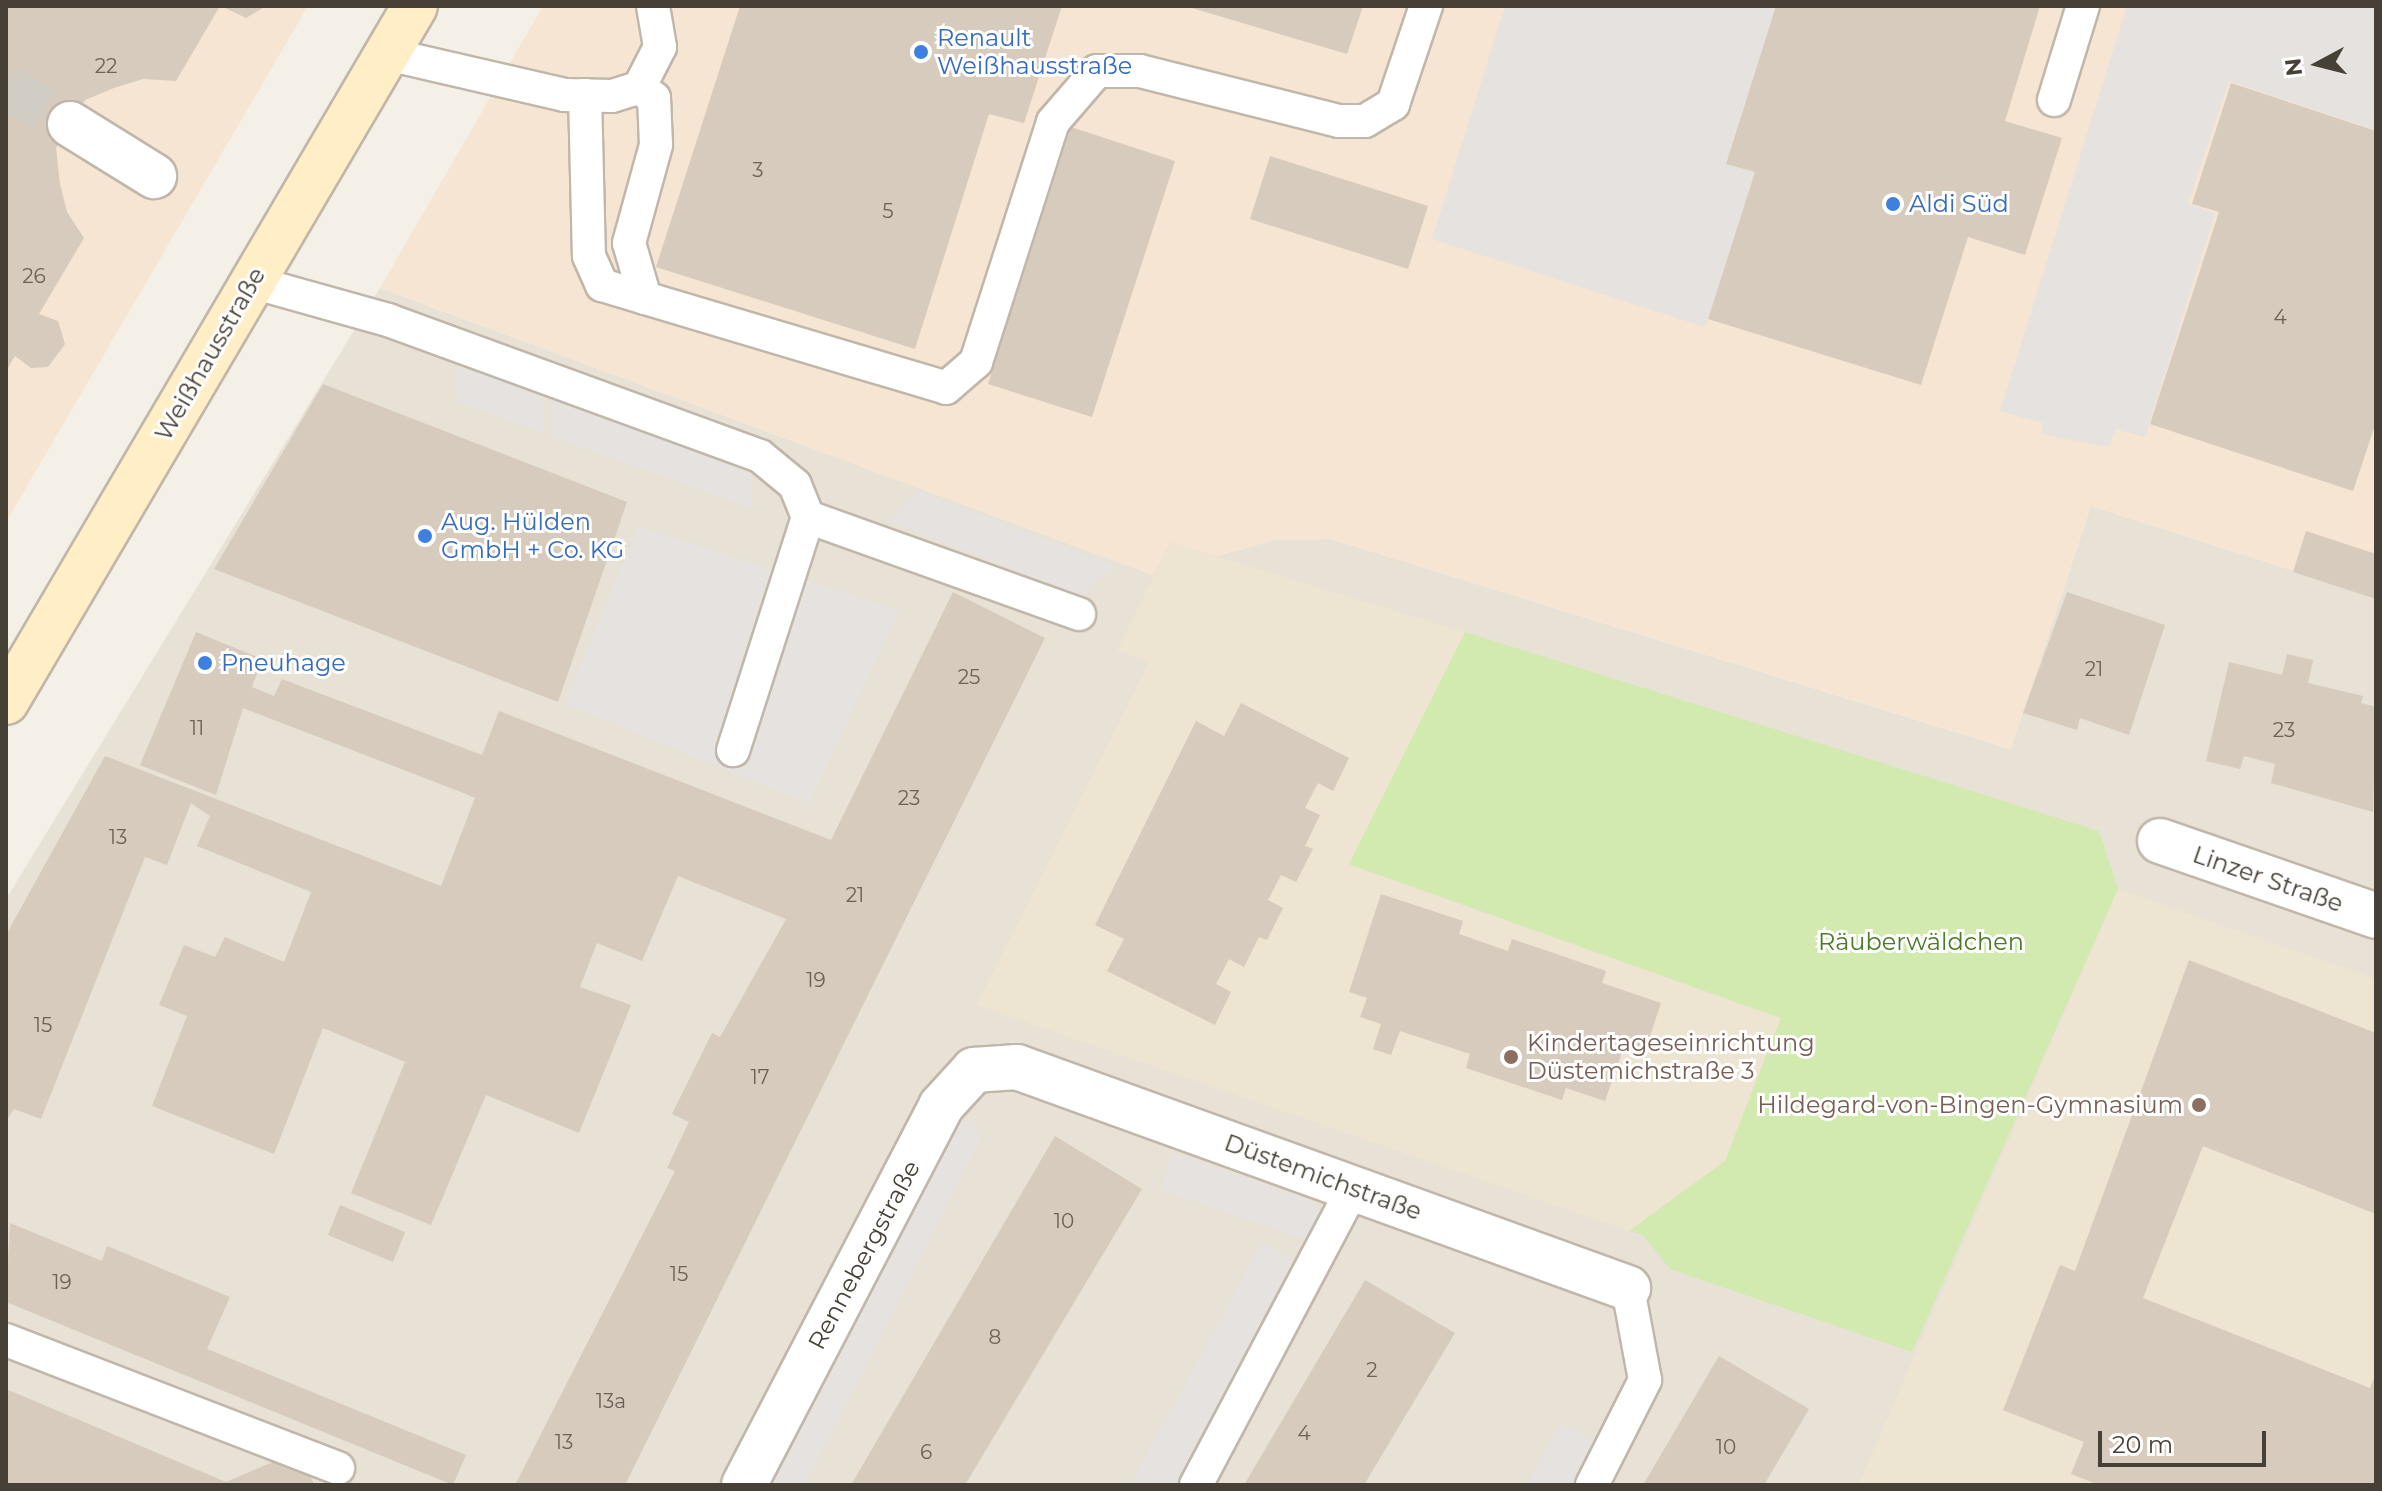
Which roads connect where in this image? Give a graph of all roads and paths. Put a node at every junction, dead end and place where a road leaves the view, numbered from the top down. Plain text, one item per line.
1 (415, 6) edge
2 (653, 6) edge
3 (1426, 6) edge
4 (2083, 6) edge
5 (387, 54) junction
6 (639, 88) junction
7 (585, 95) junction
8 (2054, 100) dead end
9 (70, 124) tunnel mouth
10 (154, 176) dead end
11 (252, 282) junction
12 (645, 298) junction
13 (808, 517) junction
14 (1079, 614) dead end
15 (6, 702) edge
16 (733, 750) dead end
17 (2160, 841) dead end
18 (2376, 916) edge
19 (1017, 1067) joint
20 (1353, 1188) junction
21 (1628, 1288) joint
22 (6, 1340) edge
23 (338, 1468) dead end
24 (744, 1485) edge
25 (1196, 1485) edge
26 (1592, 1485) edge

1 - 5 main road, Weißhausstraße
2 - 6 lane
3 - 12 lane
4 - 8 lane
5 - 7 lane
5 - 11 main road, Weißhausstraße
6 - 7 lane
6 - 12 lane
7 - 12 lane
9 - 10 street
11 - 13 lane
11 - 15 main road, Weißhausstraße
13 - 14 lane
13 - 16 lane
17 - 18 street, Linzer Straße
19 - 20 street, Düstemichstraße
19 - 24 street, Rennebergstraße
20 - 21 street, Düstemichstraße
20 - 25 lane
21 - 26 lane
22 - 23 lane

